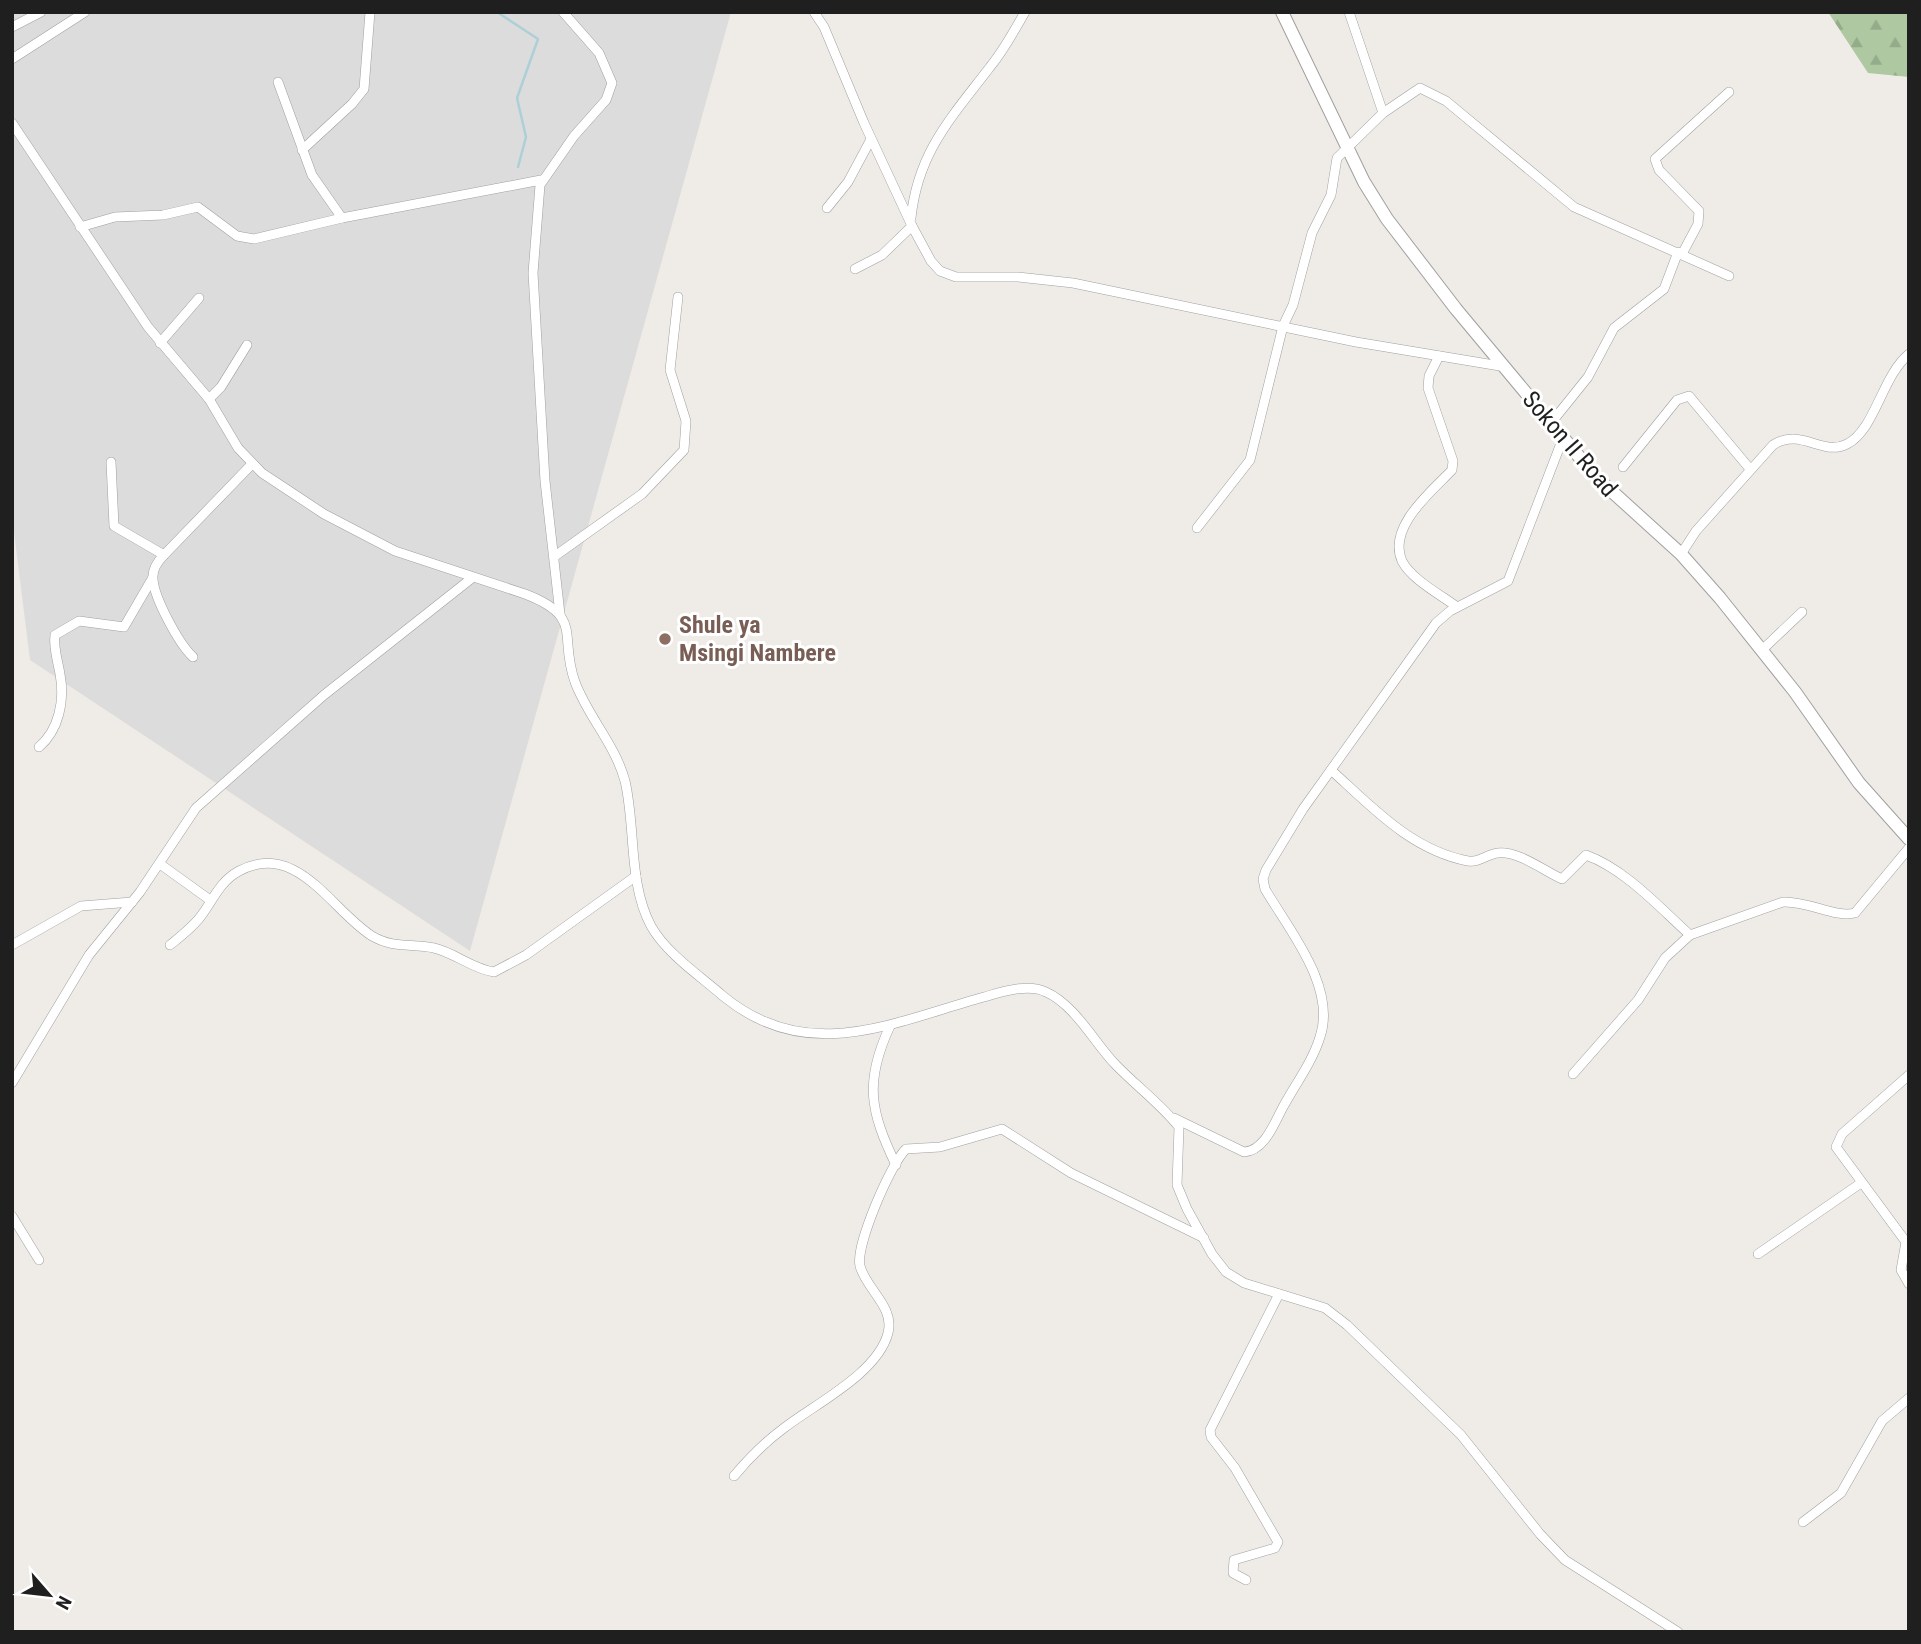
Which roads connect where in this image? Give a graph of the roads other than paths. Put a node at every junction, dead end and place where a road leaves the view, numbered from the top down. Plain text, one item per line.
1 (41, 12) edge
2 (85, 12) edge
3 (370, 12) edge
4 (563, 12) edge
5 (814, 12) edge
6 (1026, 12) edge
7 (1282, 12) edge
8 (1349, 12) edge
9 (12, 27) edge
10 (12, 59) edge
11 (278, 82) dead end
12 (1729, 92) dead end
13 (1383, 113) junction
14 (12, 123) edge
15 (871, 139) junction
16 (1347, 147) junction
17 (302, 150) junction
18 (541, 180) junction
19 (827, 208) dead end
20 (342, 218) junction
21 (911, 223) junction
22 (80, 227) junction
23 (1680, 253) junction
24 (855, 269) dead end
25 (1729, 276) dead end
26 (678, 297) dead end
27 (199, 298) dead end
28 (1283, 326) junction
29 (160, 343) junction
30 (247, 345) dead end
31 (1909, 354) edge
32 (1439, 356) junction
33 (1500, 366) junction
34 (209, 399) junction
35 (1551, 423) junction
36 (1563, 438) junction
37 (111, 462) dead end
38 (252, 464) junction
39 (1623, 467) dead end
40 (1750, 469) junction
41 (1197, 528) dead end
42 (1681, 554) junction
43 (164, 555) junction
44 (555, 556) junction
45 (472, 578) junction
46 (152, 579) junction
47 (1457, 607) junction
48 (1802, 612) dead end
49 (560, 614) junction
50 (1762, 650) junction
51 (193, 657) dead end
52 (39, 747) dead end
53 (1331, 770) junction
54 (1909, 839) edge
55 (1909, 848) edge
56 (160, 864) junction
57 (636, 876) junction
58 (210, 900) junction
59 (132, 902) junction
60 (1690, 935) junction
61 (12, 945) edge
62 (170, 945) dead end
63 (890, 1026) junction
64 (1573, 1074) dead end
65 (1909, 1075) edge
66 (12, 1083) edge
67 (1170, 1116) junction
68 (896, 1165) junction
69 (1861, 1183) junction
70 (12, 1216) edge
71 (1205, 1238) junction
72 (1758, 1254) dead end
73 (39, 1260) dead end
74 (1909, 1284) edge
75 (1279, 1294) junction
76 (1909, 1398) edge
77 (734, 1476) dead end
78 (1803, 1522) dead end
79 (1246, 1580) dead end
80 (1678, 1632) edge

1 - 9 street
2 - 10 street
3 - 17 street
4 - 18 street
5 - 15 street
6 - 21 street
7 - 16 street, Sokon II Road
8 - 13 street
11 - 17 street
12 - 23 street
13 - 16 street
13 - 23 street
14 - 22 street
15 - 19 street
15 - 21 street
16 - 28 street
16 - 33 street, Sokon II Road
17 - 20 street
18 - 20 street
18 - 44 street
20 - 22 street
21 - 24 street
21 - 28 street
22 - 29 street
23 - 25 street
23 - 35 street
26 - 44 street
27 - 29 street
28 - 32 street
28 - 41 street
29 - 34 street
30 - 34 street
31 - 40 street
32 - 33 street
32 - 47 street
33 - 35 street, Sokon II Road
34 - 38 street
35 - 36 street, Sokon II Road
36 - 42 street, Sokon II Road
36 - 47 street
37 - 43 street
38 - 43 street
38 - 45 street
39 - 40 street
40 - 42 street
42 - 50 street, Sokon II Road
43 - 46 street
44 - 49 street
45 - 49 street
45 - 56 street
46 - 51 street
46 - 52 street
47 - 53 street
48 - 50 street
49 - 57 street
50 - 54 street, Sokon II Road
53 - 60 street
53 - 67 street
55 - 60 street
56 - 58 street
56 - 59 street
57 - 58 street
57 - 63 street
58 - 62 street
59 - 61 street
59 - 66 street
60 - 64 street
63 - 67 street
63 - 68 street
65 - 69 street
67 - 71 street
68 - 71 street
68 - 77 street
69 - 72 street
69 - 74 street
70 - 73 street
71 - 75 street
75 - 79 street
75 - 80 street
76 - 78 street

